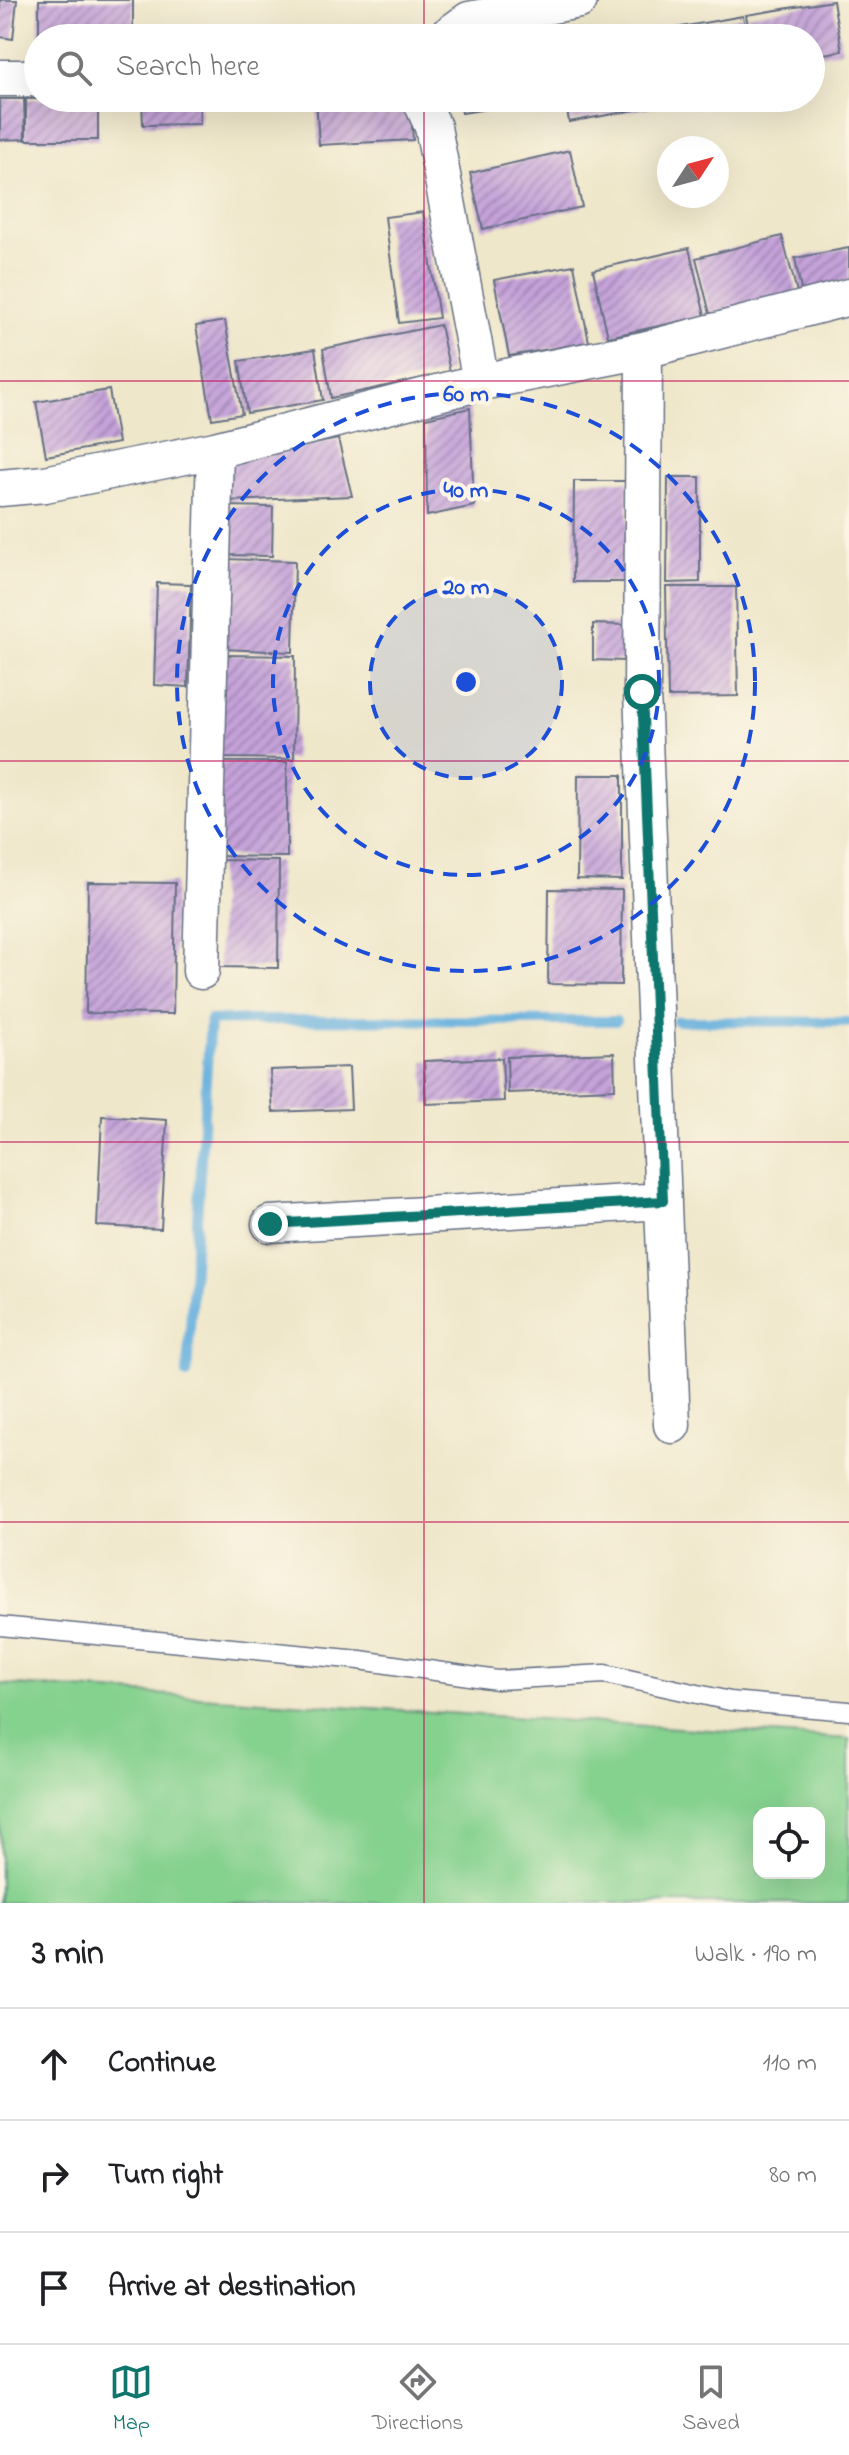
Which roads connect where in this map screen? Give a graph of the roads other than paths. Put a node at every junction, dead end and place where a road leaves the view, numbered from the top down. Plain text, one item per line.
1 (579, 0) edge
2 (463, 24) edge
3 (0, 78) edge
4 (24, 78) edge
5 (426, 112) edge
6 (849, 297) edge
7 (644, 350) junction
8 (481, 382) junction
9 (215, 450) junction
10 (0, 488) edge
11 (201, 971) dead end
12 (663, 1201) junction
13 (270, 1224) dead end
14 (672, 1425) dead end
15 (0, 1626) edge
16 (849, 1711) edge

1 - 2 street
3 - 4 street
5 - 8 street
6 - 7 street
7 - 8 street
7 - 12 street
8 - 9 street
9 - 10 street
9 - 11 street
12 - 13 street
12 - 14 street
15 - 16 lane

